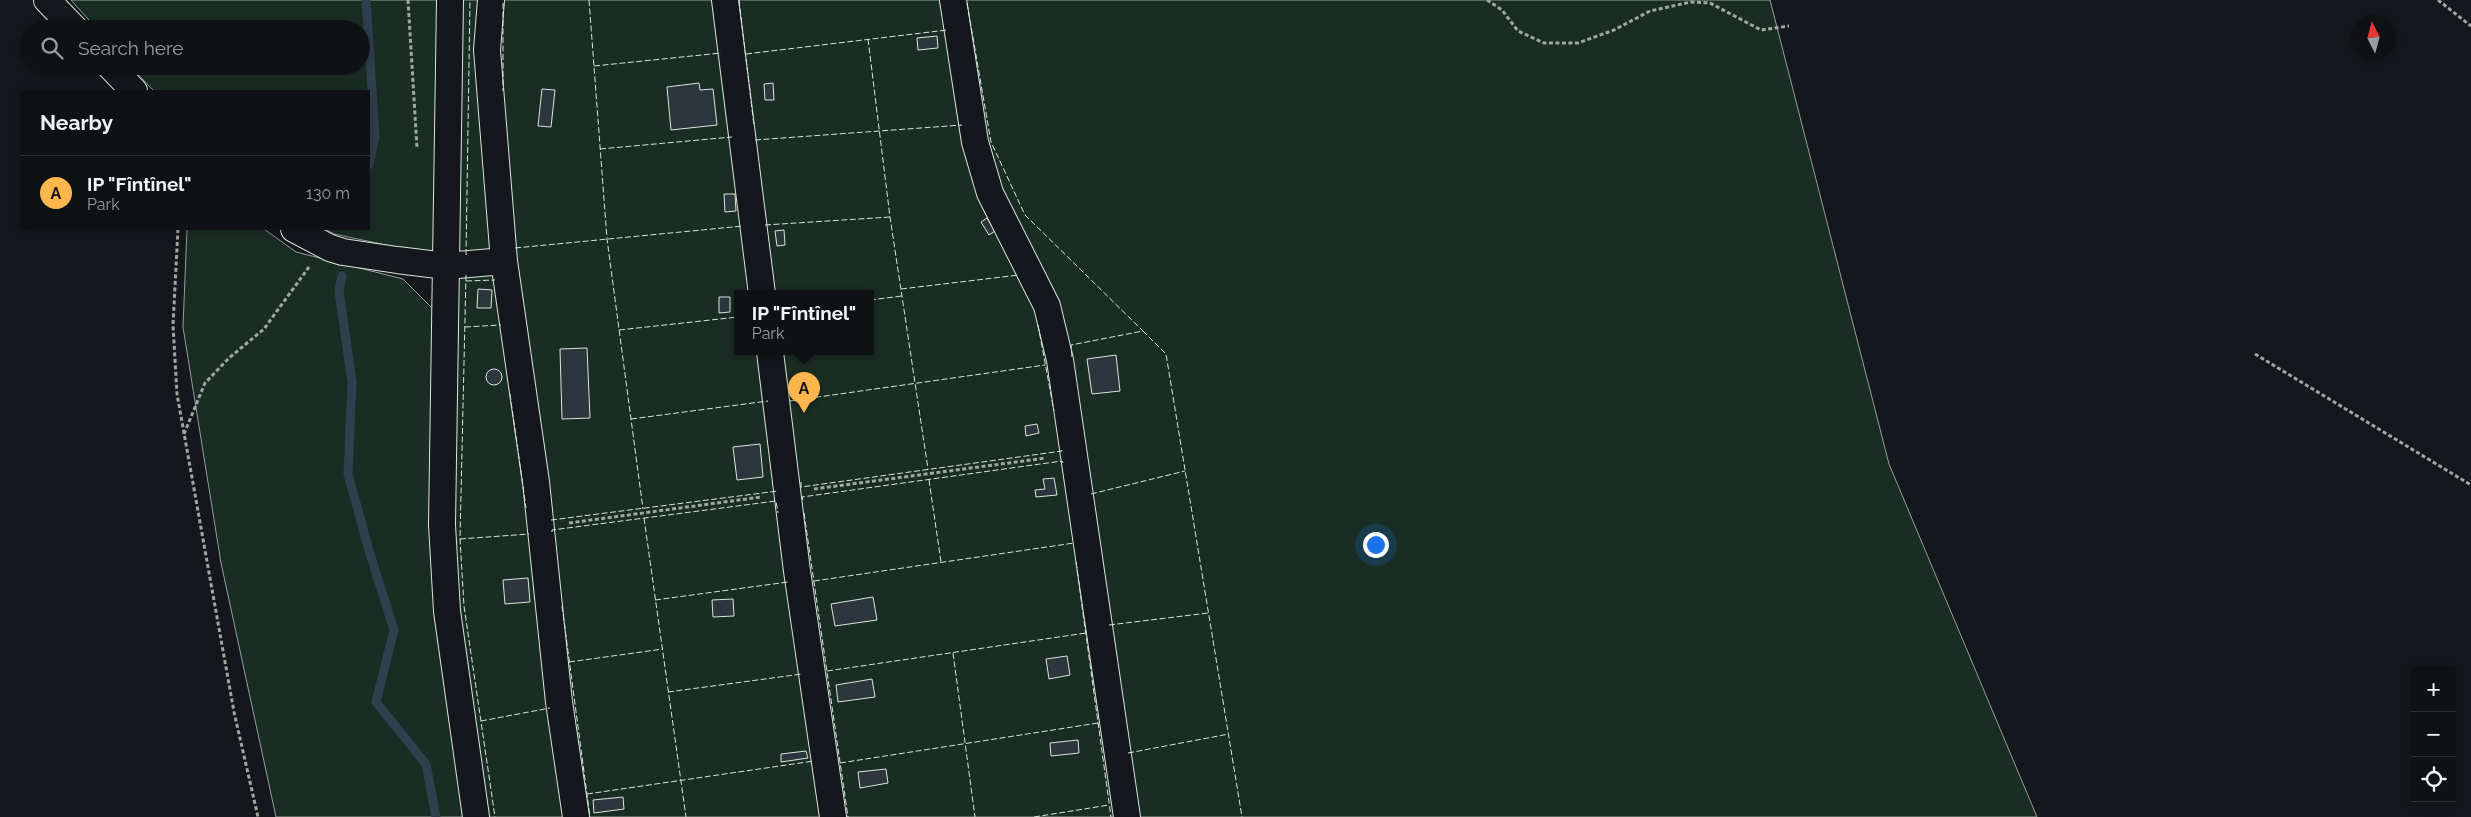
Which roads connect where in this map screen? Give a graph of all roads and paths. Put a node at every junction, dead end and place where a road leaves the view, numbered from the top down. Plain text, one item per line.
1 (47, 0) edge
2 (408, 0) edge
3 (450, 0) edge
4 (491, 0) edge
5 (725, 0) edge
6 (953, 0) edge
7 (1487, 0) edge
8 (2438, 0) edge
9 (66, 20) edge
10 (1789, 26) dead end
11 (2471, 26) edge
12 (119, 75) edge
13 (133, 90) edge
14 (418, 157) dead end
15 (178, 230) edge
16 (296, 230) edge
17 (330, 248) junction
18 (504, 260) junction
19 (446, 266) junction
20 (761, 290) edge
21 (2255, 354) dead end
22 (770, 355) edge
23 (184, 435) junction
24 (2471, 485) edge
25 (258, 817) edge
26 (476, 817) edge
27 (576, 817) edge
28 (833, 817) edge
29 (1127, 817) edge

1 - 9 street
2 - 14 path
3 - 19 street
4 - 18 street
5 - 20 street
6 - 29 street
7 - 10 path
8 - 11 path
12 - 13 street
15 - 23 path
16 - 17 street
17 - 19 street
17 - 23 path
18 - 19 street
18 - 27 street
19 - 26 street
21 - 24 path
22 - 28 street
23 - 25 path

